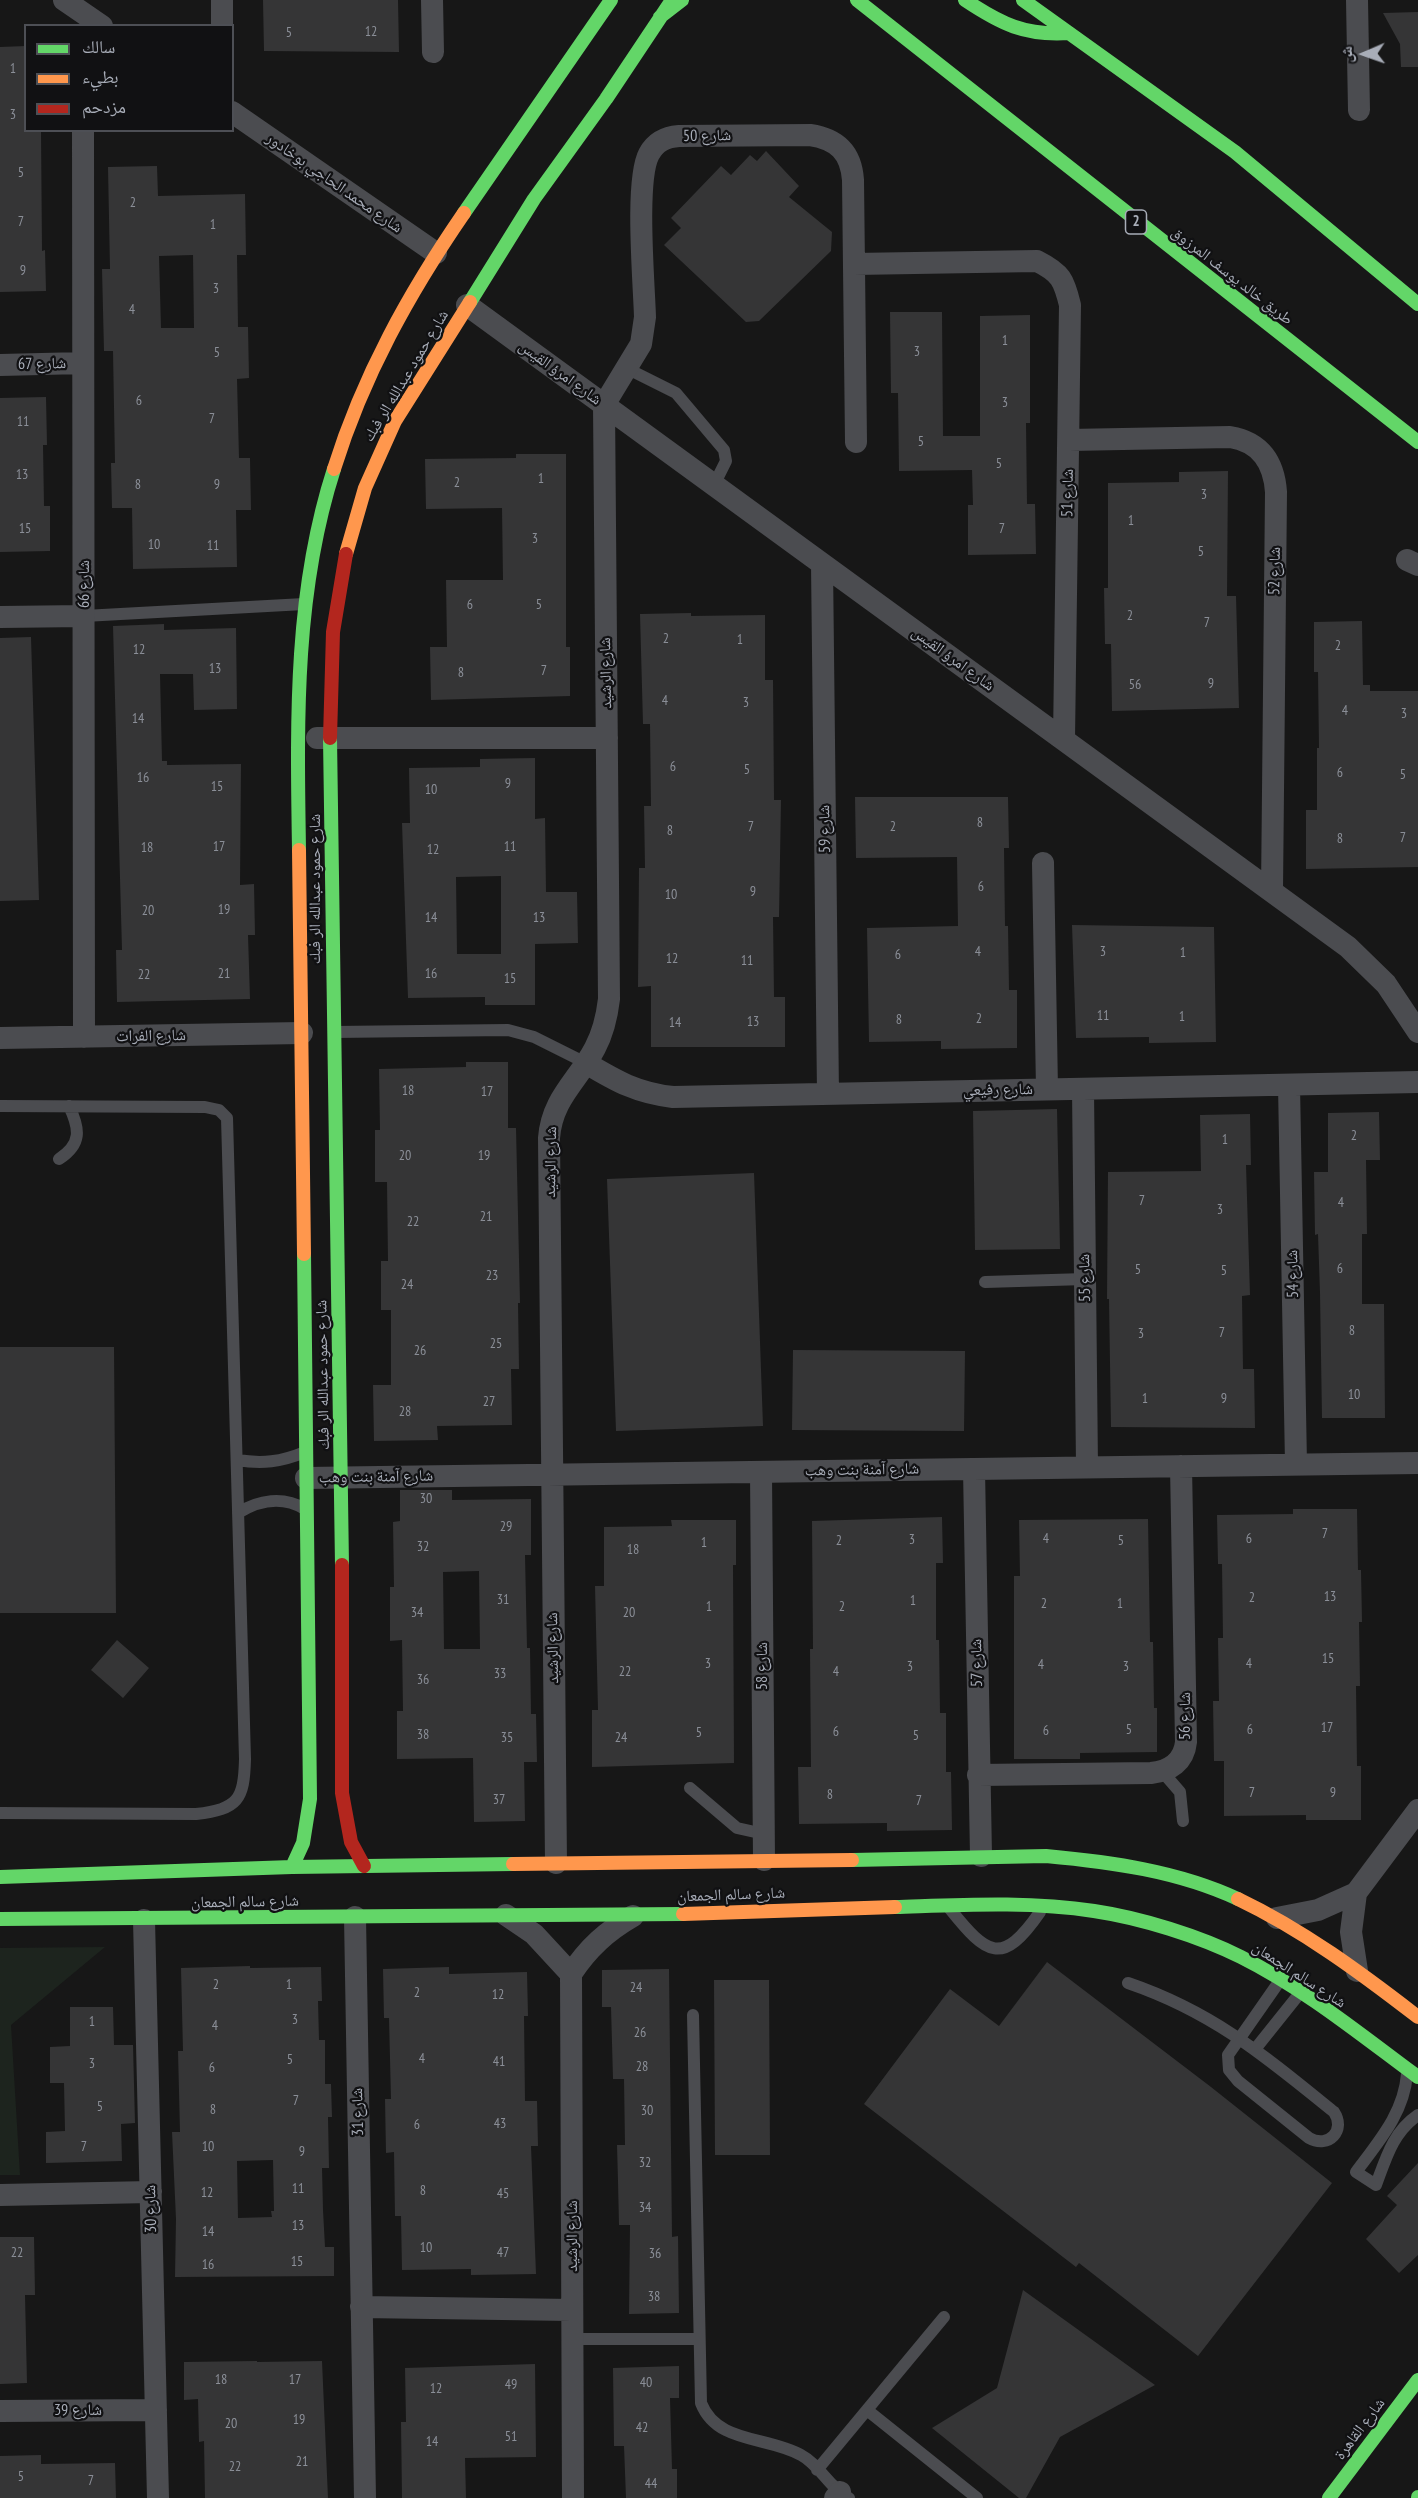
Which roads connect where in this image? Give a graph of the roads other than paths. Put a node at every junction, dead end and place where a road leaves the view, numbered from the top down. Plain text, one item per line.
1 (64, 0) edge
2 (222, 0) edge
3 (432, 0) edge
4 (611, 0) edge
5 (672, 0) edge
6 (682, 0) edge
7 (857, 0) edge
8 (965, 0) edge
9 (1023, 0) edge
10 (1357, 0) edge
11 (660, 17) junction
12 (83, 19) edge
13 (222, 24) edge
14 (1069, 33) junction
15 (433, 52) dead end
16 (539, 104) junction
17 (554, 104) dead end
18 (1359, 110) dead end
19 (234, 113) edge
20 (83, 132) edge
21 (560, 138) dead end
22 (534, 199) junction
23 (435, 253) junction
24 (854, 264) junction
25 (1418, 304) edge
26 (467, 305) junction
27 (83, 363) junction
28 (0, 364) edge
29 (626, 368) junction
30 (358, 400) junction
31 (604, 405) junction
32 (395, 421) junction
33 (1069, 440) junction
34 (856, 442) dead end
35 (1418, 442) edge
36 (714, 485) junction
37 (822, 564) junction
38 (304, 604) junction
39 (84, 616) junction
40 (0, 617) edge
41 (298, 738) junction
42 (331, 738) junction
43 (607, 738) junction
44 (1064, 740) junction
45 (1043, 862) dead end
46 (1272, 890) junction
47 (333, 1032) junction
48 (1418, 1032) edge
49 (302, 1033) junction
50 (84, 1037) junction
51 (0, 1038) edge
52 (586, 1063) junction
53 (1418, 1082) edge
54 (1289, 1084) junction
55 (1047, 1089) junction
56 (1083, 1089) junction
57 (828, 1094) junction
58 (0, 1106) edge
59 (69, 1106) junction
60 (59, 1160) dead end
61 (1085, 1279) junction
62 (985, 1282) dead end
63 (306, 1452) junction
64 (237, 1460) junction
65 (1418, 1462) edge
66 (1296, 1464) junction
67 (1181, 1466) junction
68 (1087, 1467) junction
69 (974, 1469) junction
70 (761, 1472) junction
71 (551, 1473) junction
72 (306, 1478) junction
73 (342, 1478) junction
74 (307, 1511) junction
75 (238, 1513) junction
76 (1165, 1771) junction
77 (978, 1775) junction
78 (690, 1788) dead end
79 (1418, 1810) edge
80 (0, 1813) edge
81 (1183, 1821) dead end
82 (764, 1834) junction
83 (981, 1856) junction
84 (764, 1860) junction
85 (719, 1862) junction
86 (1114, 1862) junction
87 (556, 1863) junction
88 (364, 1866) junction
89 (292, 1867) junction
90 (733, 1873) dead end
91 (45, 1875) junction
92 (0, 1877) edge
93 (1175, 1878) junction
94 (1118, 1881) dead end
95 (1162, 1890) dead end
96 (1356, 1893) junction
97 (735, 1898) dead end
98 (1111, 1899) dead end
99 (947, 1905) junction
100 (1044, 1906) junction
101 (1155, 1906) dead end
102 (722, 1911) junction
103 (1095, 1911) junction
104 (506, 1915) junction
105 (636, 1915) junction
106 (355, 1917) junction
107 (1277, 1918) junction
108 (0, 1919) edge
109 (44, 1920) junction
110 (144, 1920) junction
111 (1155, 1924) junction
112 (1357, 1971) junction
113 (571, 1974) junction
114 (1281, 1979) junction
115 (1128, 1983) dead end
116 (1301, 1992) junction
117 (693, 2015) dead end
118 (1418, 2017) edge
119 (1240, 2038) junction
120 (1256, 2048) junction
121 (1414, 2071) edge
122 (1418, 2115) edge
123 (151, 2192) junction
124 (0, 2195) edge
125 (361, 2307) junction
126 (572, 2310) junction
127 (944, 2317) dead end
128 (572, 2339) junction
129 (699, 2339) junction
130 (1418, 2380) edge
131 (156, 2410) junction
132 (867, 2410) junction
133 (0, 2411) edge
134 (817, 2470) junction
135 (842, 2496) edge
136 (158, 2498) edge
137 (365, 2498) edge
138 (573, 2498) edge
139 (977, 2498) edge
140 (1329, 2498) edge

1 - 12 street
2 - 13 street
3 - 15 street
4 - 16 street, شارع حمود عبدالله الر فبك
5 - 11 street, شارع حمود عبدالله الر فبك
6 - 11 street
7 - 35 street, طريق خالد يوسف المرزوق / 2
8 - 14 street
9 - 14 street
10 - 18 street
11 - 22 street, شارع حمود عبدالله الر فبك
14 - 25 street
16 - 17 street
16 - 23 street, شارع حمود عبدالله الر فبك
19 - 23 street, شارع محمد الحاجي بوخادور
20 - 27 street, شارع 66
21 - 22 street
22 - 26 street, شارع حمود عبدالله الر فبك
23 - 30 street, شارع حمود عبدالله الر فبك
24 - 29 street, شارع 50
24 - 33 street, شارع 51
24 - 34 street, شارع 50
26 - 31 street, شارع امرؤ القيس
26 - 32 street, شارع حمود عبدالله الر فبك
27 - 28 street, شارع 67
27 - 39 street, شارع 66
29 - 31 street, شارع 50
29 - 36 lane
30 - 32 street
30 - 38 street, شارع حمود عبدالله الر فبك
31 - 36 street, شارع امرؤ القيس
31 - 43 street, شارع الرشيد
32 - 42 street, شارع حمود عبدالله الر فبك
33 - 44 street, شارع 51
33 - 46 street, شارع 52
36 - 37 street, شارع امرؤ القيس
37 - 44 street, شارع امرؤ القيس
37 - 57 street, شارع 59
38 - 39 lane
38 - 41 street, شارع حمود عبدالله الر فبك
39 - 40 street
39 - 50 street, شارع 66
41 - 42 street
41 - 49 street, شارع حمود عبدالله الر فبك
42 - 43 street
42 - 47 street, شارع حمود عبدالله الر فبك
43 - 52 street, شارع الرشيد
44 - 46 street, شارع امرؤ القيس
45 - 55 street
46 - 48 street, شارع امرؤ القيس
47 - 52 lane
47 - 73 street, شارع حمود عبدالله الر فبك
49 - 50 street, شارع الفرات
49 - 63 street, شارع حمود عبدالله الر فبك
50 - 51 street, شارع الفرات
52 - 57 street, شارع رفيعي
52 - 71 street, شارع الرشيد
53 - 54 street, شارع رفيعي
54 - 56 street, شارع رفيعي
54 - 66 street, شارع 54
55 - 56 street, شارع رفيعي
55 - 57 street, شارع رفيعي
56 - 61 street, شارع 55
58 - 59 lane
59 - 60 lane
59 - 64 lane
61 - 62 lane
61 - 68 street, شارع 55
63 - 64 lane
63 - 72 street, شارع حمود عبدالله الر فبك
64 - 75 lane
65 - 66 street, شارع آمنة بنت وهب
66 - 67 street, شارع آمنة بنت وهب
67 - 68 street, شارع آمنة بنت وهب
67 - 76 street, شارع 56
68 - 69 street, شارع آمنة بنت وهب
69 - 70 street, شارع آمنة بنت وهب
69 - 77 street, شارع 57
70 - 71 street, شارع آمنة بنت وهب
70 - 82 street, شارع 58
71 - 73 street, شارع آمنة بنت وهب
71 - 87 street, شارع الرشيد
72 - 73 street, شارع آمنة بنت وهب
72 - 74 street, شارع حمود عبدالله الر فبك
73 - 88 street, شارع حمود عبدالله الر فبك
74 - 75 lane
74 - 89 street, شارع حمود عبدالله الر فبك
75 - 80 lane
76 - 77 street
76 - 81 lane
77 - 83 street, شارع 57
78 - 82 lane
79 - 96 street
82 - 84 street, شارع 58
83 - 84 street, شارع سالم الجمعان
83 - 86 street, شارع سالم الجمعان
84 - 85 street, شارع سالم الجمعان
85 - 87 street, شارع سالم الجمعان
85 - 90 street
86 - 93 street, شارع سالم الجمعان
86 - 94 street
87 - 88 street, شارع سالم الجمعان
88 - 89 street, شارع سالم الجمعان
89 - 91 street, شارع سالم الجمعان
91 - 92 street, شارع سالم الجمعان
91 - 109 street
93 - 95 street
93 - 107 street, شارع سالم الجمعان
96 - 107 street
96 - 112 street
97 - 102 street
98 - 103 street
99 - 100 street, شارع سالم الجمعان
99 - 100 lane
99 - 102 street, شارع سالم الجمعان
100 - 103 street, شارع سالم الجمعان
101 - 111 street
102 - 105 street, شارع سالم الجمعان
103 - 111 street, شارع سالم الجمعان
104 - 105 street, شارع سالم الجمعان
104 - 106 street, شارع سالم الجمعان
104 - 113 street
105 - 113 street
106 - 110 street, شارع سالم الجمعان
106 - 125 street, شارع 31
107 - 112 street, شارع سالم الجمعان
108 - 109 street, شارع سالم الجمعان
109 - 110 street, شارع سالم الجمعان
110 - 123 street, شارع 30
111 - 114 street, شارع سالم الجمعان
112 - 118 street, شارع سالم الجمعان
113 - 126 street, شارع الرشيد
114 - 116 street, شارع سالم الجمعان
114 - 119 lane
115 - 119 lane
116 - 120 lane
116 - 121 street, شارع سالم الجمعان
117 - 129 lane
119 - 120 lane
119 - 120 lane
121 - 122 lane
123 - 124 street
123 - 131 street, شارع 30
125 - 126 street
125 - 137 street, شارع 31
126 - 128 street, شارع الرشيد
127 - 132 lane
128 - 129 lane
128 - 138 street, شارع الرشيد
129 - 134 lane
130 - 140 street, شارع القاهرة
131 - 133 street, شارع 39
131 - 136 street, شارع 30
132 - 134 lane
132 - 139 lane
134 - 135 lane

